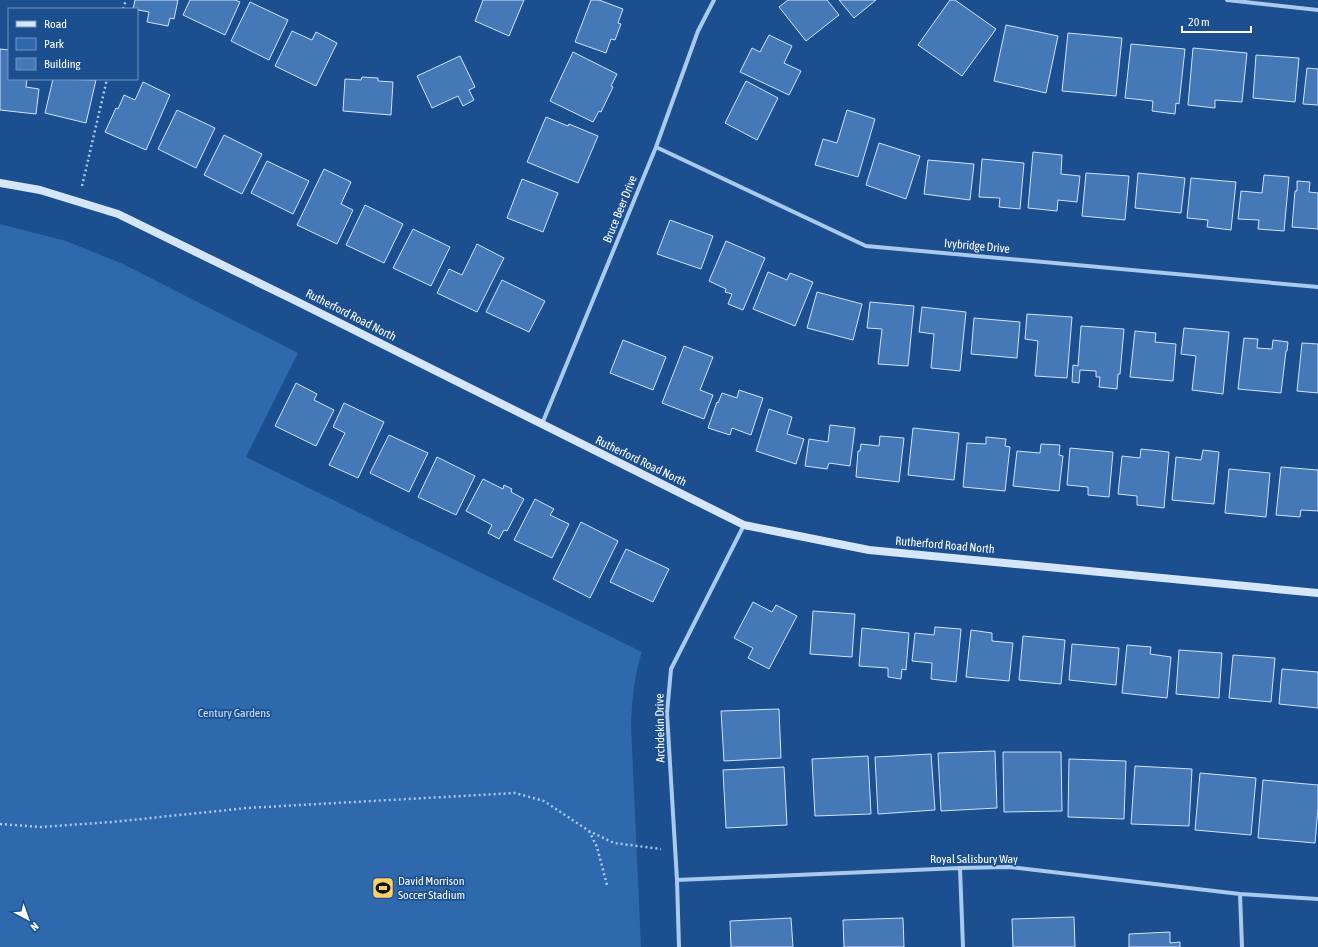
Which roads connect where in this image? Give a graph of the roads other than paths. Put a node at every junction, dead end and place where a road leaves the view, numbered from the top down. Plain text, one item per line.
1 (714, 0) edge
2 (1227, 0) edge
3 (1318, 10) edge
4 (656, 148) junction
5 (0, 183) edge
6 (1318, 287) edge
7 (542, 425) junction
8 (744, 526) junction
9 (1318, 593) edge
10 (960, 868) junction
11 (677, 880) junction
12 (1240, 894) junction
13 (1318, 899) edge
14 (679, 947) edge
15 (963, 947) edge
16 (1242, 947) edge

1 - 4 street, Bruce Beer Drive
2 - 3 street
4 - 6 street, Ivybridge Drive
4 - 7 street, Bruce Beer Drive
5 - 7 street, Rutherford Road North
7 - 8 street, Rutherford Road North
8 - 9 street, Rutherford Road North
8 - 11 street, Archdekin Drive
10 - 11 street, Royal Salisbury Way
10 - 12 street, Royal Salisbury Way
10 - 15 street
11 - 14 street, Archdekin Drive
12 - 13 street, Royal Salisbury Way
12 - 16 street

